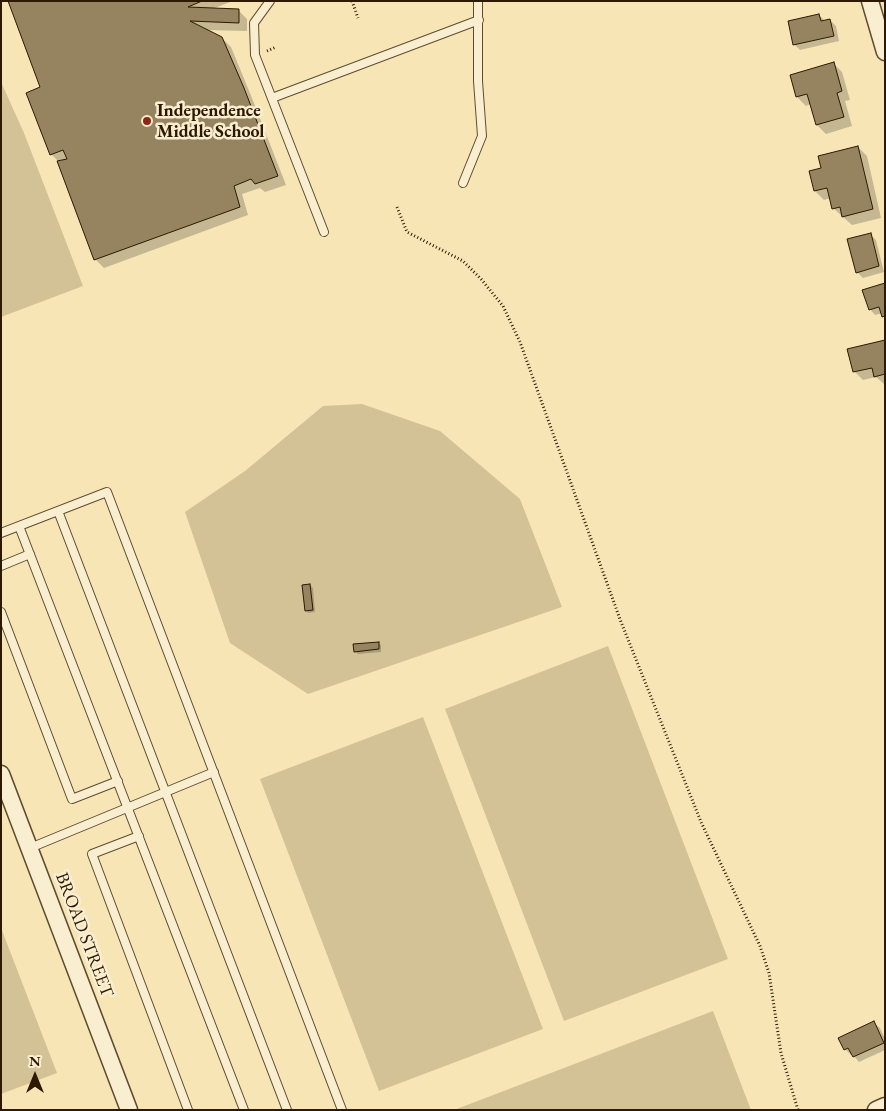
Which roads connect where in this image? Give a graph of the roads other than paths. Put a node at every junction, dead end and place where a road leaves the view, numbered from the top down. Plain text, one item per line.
1 (270, 1) edge
2 (478, 1) edge
3 (870, 1) edge
4 (480, 20) junction
5 (885, 52) edge
6 (272, 98) junction
7 (463, 183) dead end
8 (324, 232) dead end
9 (58, 511) junction
10 (19, 526) junction
11 (1, 533) edge
12 (30, 554) junction
13 (1, 566) edge
14 (1, 612) edge
15 (214, 772) junction
16 (1, 774) edge
17 (118, 781) junction
18 (166, 792) junction
19 (128, 808) junction
20 (139, 836) junction
21 (30, 848) junction
22 (885, 1106) edge
23 (129, 1110) edge
24 (188, 1110) edge
25 (244, 1110) edge
26 (287, 1110) edge
27 (342, 1110) edge
28 (876, 1110) edge

1 - 6 lane
2 - 4 lane
3 - 5 street
4 - 6 lane
4 - 7 lane
6 - 8 lane
9 - 10 lane
9 - 15 lane
9 - 18 lane
10 - 11 lane
10 - 12 lane
12 - 13 lane
12 - 17 lane
14 - 17 lane
15 - 18 lane
15 - 27 lane
16 - 21 street, BROAD STREET
17 - 19 lane
18 - 19 lane
18 - 26 lane
19 - 20 lane
19 - 21 lane
20 - 24 lane
20 - 25 lane
21 - 23 street, BROAD STREET
22 - 28 street

